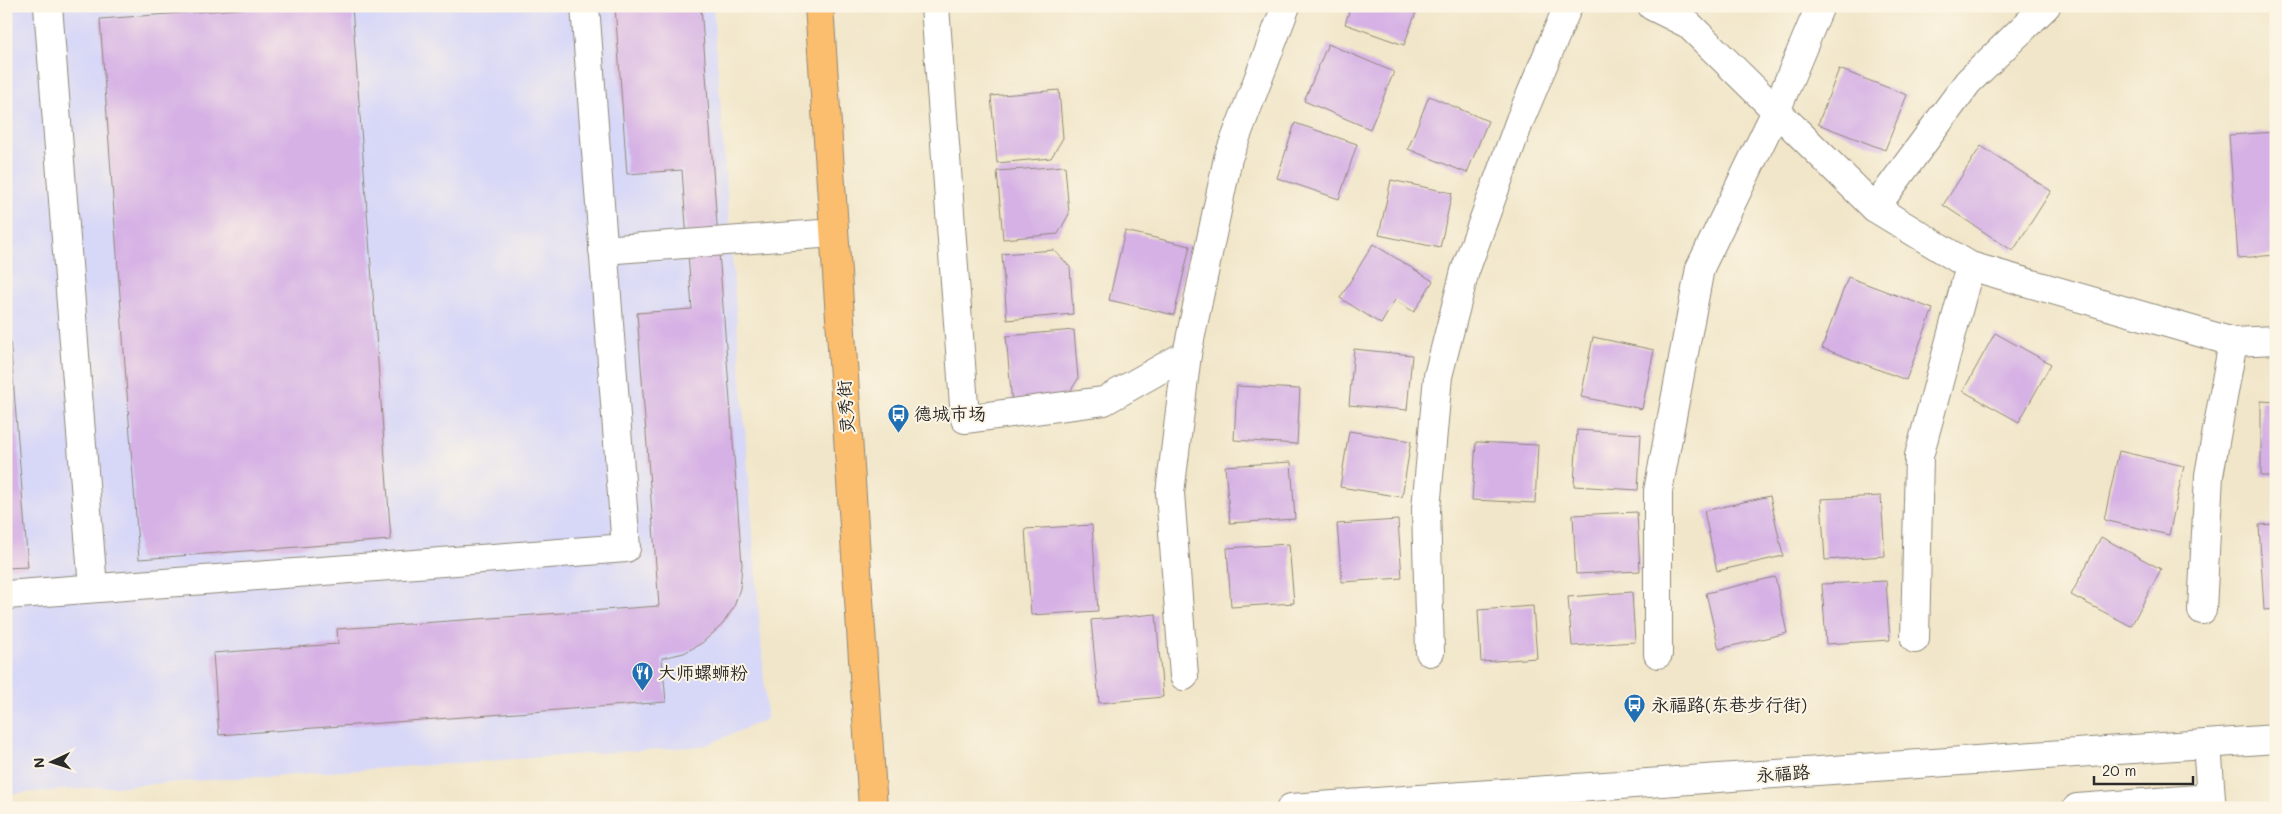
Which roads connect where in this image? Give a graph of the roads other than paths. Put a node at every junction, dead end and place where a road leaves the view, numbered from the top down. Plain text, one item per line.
1 (48, 6) edge
2 (585, 6) edge
3 (819, 6) edge
4 (935, 6) edge
5 (1286, 6) edge
6 (1568, 6) edge
7 (1652, 6) edge
8 (1820, 6) edge
9 (2046, 6) edge
10 (1776, 111) junction
11 (1875, 208) junction
12 (834, 233) junction
13 (603, 250) junction
14 (1970, 266) junction
15 (2276, 340) edge
16 (2233, 342) junction
17 (1187, 354) junction
18 (93, 588) junction
19 (6, 594) edge
20 (2202, 610) dead end
21 (1915, 638) dead end
22 (1430, 652) dead end
23 (1658, 654) dead end
24 (1184, 676) dead end
25 (2276, 740) edge
26 (2207, 744) junction
27 (1369, 805) edge
28 (873, 808) edge
29 (1290, 808) edge
30 (2077, 808) edge

1 - 18 street
2 - 13 street
3 - 12 main road, 灵秀街
4 - 17 street
5 - 17 street
6 - 22 street
7 - 10 street
8 - 10 street
9 - 11 street
10 - 11 street
10 - 23 street
11 - 14 street
12 - 13 street
12 - 28 main road, 灵秀街
13 - 18 street
14 - 16 street
14 - 21 street
15 - 16 street
16 - 20 street
17 - 24 street
18 - 19 street
25 - 26 street, 永福路
26 - 27 street, 永福路
26 - 30 street
27 - 29 street, 永福路

